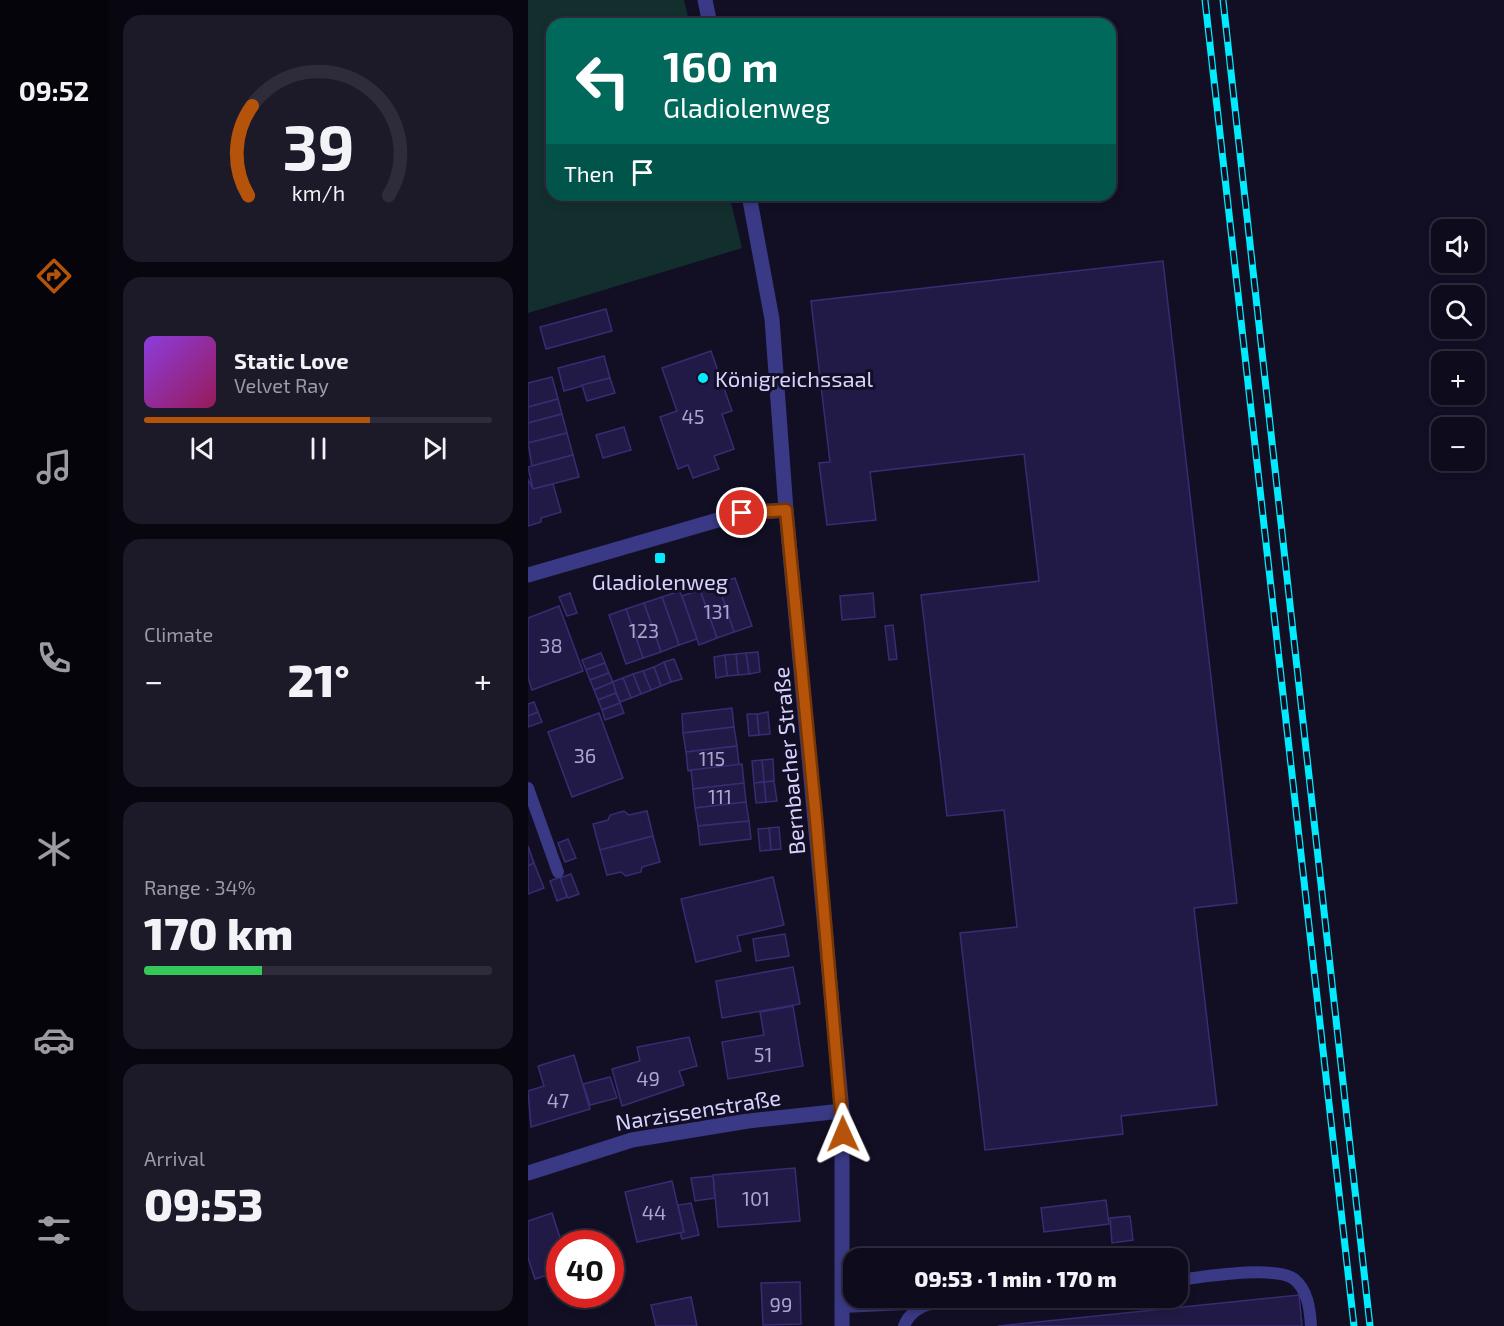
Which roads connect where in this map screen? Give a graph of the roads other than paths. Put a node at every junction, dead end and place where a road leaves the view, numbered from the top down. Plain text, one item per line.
1 (705, 0) edge
2 (710, 18) edge
3 (750, 201) edge
4 (786, 510) junction
5 (528, 575) edge
6 (528, 788) edge
7 (558, 872) dead end
8 (842, 1111) junction
9 (528, 1173) edge
10 (1188, 1279) edge
11 (843, 1307) joint
12 (921, 1308) edge
13 (842, 1326) edge
14 (904, 1326) edge
15 (1311, 1326) edge

1 - 2 street
3 - 4 street, Bernbacher Straße
4 - 5 street
4 - 8 street, Bernbacher Straße
6 - 7 lane
8 - 9 street, Narzissenstraße
8 - 11 street, Bernbacher Straße
10 - 15 lane
11 - 13 street, Bernbacher Straße
12 - 14 lane

